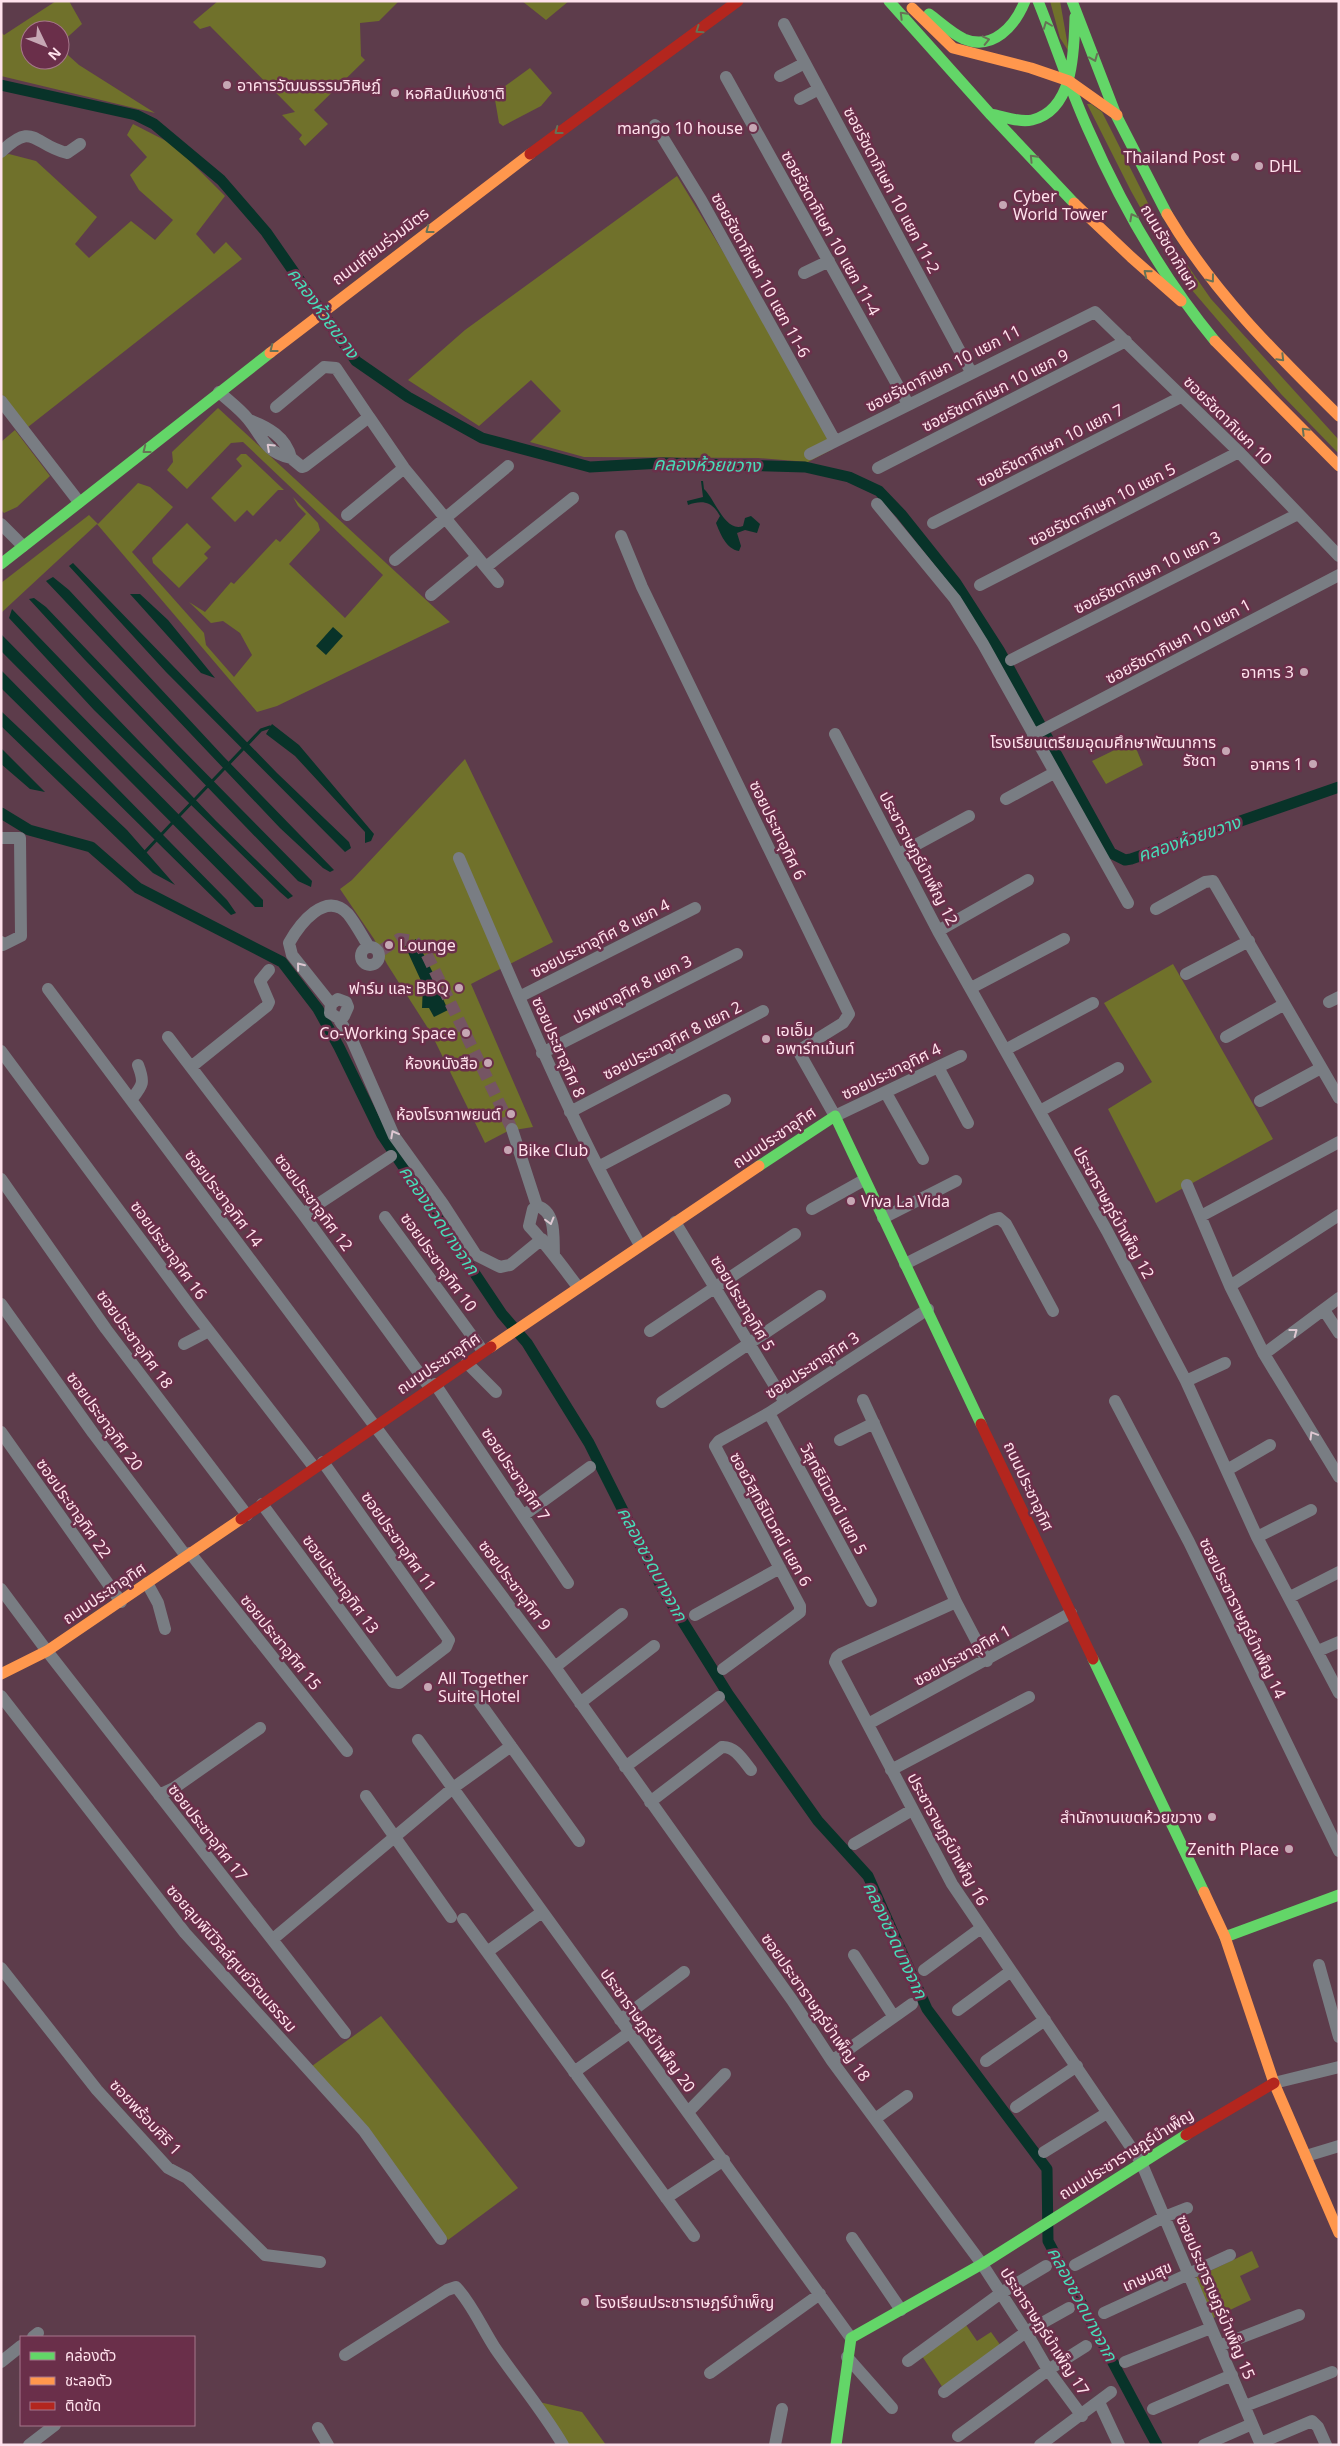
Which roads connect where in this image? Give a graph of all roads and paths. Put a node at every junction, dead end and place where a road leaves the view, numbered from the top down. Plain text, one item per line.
1 (738, 1) edge
2 (890, 1) edge
3 (905, 1) edge
4 (916, 1) edge
5 (1025, 1) edge
6 (1038, 1) edge
7 (1074, 7) edge
8 (929, 14) junction
9 (784, 24) dead end
10 (972, 53) junction
11 (805, 63) junction
12 (780, 76) dead end
13 (726, 77) dead end
14 (1069, 81) junction
15 (819, 89) junction
16 (800, 99) dead end
17 (990, 114) junction
18 (1117, 115) junction
19 (655, 125) dead end
20 (80, 144) dead end
21 (1, 152) edge
22 (828, 261) junction
23 (804, 273) dead end
24 (1185, 304) junction
25 (1091, 312) joint
26 (1126, 341) junction
27 (971, 372) junction
28 (219, 392) junction
29 (1181, 397) junction
30 (1, 401) edge
31 (908, 404) junction
32 (276, 408) dead end
33 (369, 416) junction
34 (1339, 416) edge
35 (834, 441) junction
36 (1239, 452) junction
37 (810, 454) dead end
38 (508, 466) dead end
39 (1339, 466) edge
40 (404, 468) junction
41 (878, 468) dead end
42 (573, 498) dead end
43 (79, 502) junction
44 (877, 504) dead end
45 (1298, 514) junction
46 (347, 515) dead end
47 (445, 518) junction
48 (932, 523) dead end
49 (1, 524) edge
50 (621, 536) dead end
51 (23, 546) junction
52 (1339, 556) edge
53 (477, 557) junction
54 (395, 560) dead end
55 (1, 564) edge
56 (486, 567) junction
57 (1339, 574) edge
58 (498, 582) dead end
59 (980, 585) dead end
60 (431, 595) dead end
61 (1011, 660) dead end
62 (835, 734) dead end
63 (1034, 734) junction
64 (1054, 773) junction
65 (1006, 799) dead end
66 (969, 816) dead end
67 (1, 838) edge
68 (899, 854) junction
69 (459, 858) dead end
70 (1028, 880) dead end
71 (1128, 903) dead end
72 (695, 908) dead end
73 (1156, 909) dead end
74 (938, 931) junction
75 (1064, 939) dead end
76 (1249, 941) junction
77 (1, 942) edge
78 (376, 950) dead end
79 (737, 954) dead end
80 (269, 970) dead end
81 (1186, 974) dead end
82 (971, 988) junction
83 (48, 989) dead end
84 (519, 998) junction
85 (1093, 1003) dead end
86 (1283, 1005) junction
87 (763, 1011) dead end
88 (168, 1037) dead end
89 (1226, 1037) dead end
90 (1006, 1050) junction
91 (1, 1051) edge
92 (542, 1053) junction
93 (961, 1056) dead end
94 (138, 1065) dead end
95 (191, 1067) junction
96 (938, 1067) junction
97 (1118, 1068) dead end
98 (1321, 1068) junction
99 (886, 1093) junction
100 (1339, 1098) edge
101 (131, 1100) junction
102 (725, 1100) dead end
103 (1260, 1101) dead end
104 (1040, 1111) junction
105 (570, 1112) junction
106 (835, 1116) junction
107 (968, 1123) dead end
108 (512, 1129) tunnel mouth
109 (1339, 1142) edge
110 (392, 1156) dead end
111 (923, 1159) dead end
112 (598, 1167) junction
113 (1, 1179) edge
114 (864, 1180) junction
115 (956, 1181) dead end
116 (1187, 1185) dead end
117 (537, 1206) junction
118 (812, 1209) dead end
119 (303, 1214) junction
120 (1339, 1215) edge
121 (1201, 1216) junction
122 (385, 1217) dead end
123 (883, 1218) junction
124 (675, 1222) junction
125 (796, 1234) dead end
126 (542, 1239) junction
127 (640, 1245) junction
128 (554, 1255) junction
129 (906, 1264) junction
130 (1230, 1286) junction
131 (578, 1287) junction
132 (714, 1287) junction
133 (820, 1296) dead end
134 (1339, 1298) edge
135 (1, 1304) edge
136 (928, 1309) junction
137 (1324, 1310) junction
138 (1053, 1311) dead end
139 (209, 1331) junction
140 (650, 1331) dead end
141 (1339, 1333) edge
142 (184, 1344) dead end
143 (749, 1346) junction
144 (483, 1351) junction
145 (1264, 1354) junction
146 (467, 1363) junction
147 (1225, 1363) dead end
148 (1186, 1380) junction
149 (433, 1386) junction
150 (496, 1392) dead end
151 (863, 1400) dead end
152 (784, 1401) junction
153 (1115, 1401) dead end
154 (662, 1402) dead end
155 (769, 1412) junction
156 (874, 1423) junction
157 (375, 1426) junction
158 (1, 1432) edge
159 (840, 1440) dead end
160 (1270, 1445) dead end
161 (715, 1446) joint
162 (318, 1464) junction
163 (590, 1467) dead end
164 (1227, 1470) junction
165 (1339, 1477) edge
166 (262, 1504) junction
167 (1311, 1510) dead end
168 (247, 1515) junction
169 (524, 1515) junction
170 (1257, 1537) junction
171 (188, 1555) junction
172 (780, 1568) junction
173 (1339, 1572) edge
174 (147, 1583) junction
175 (568, 1584) dead end
176 (1, 1589) edge
177 (1290, 1597) junction
178 (121, 1602) junction
179 (871, 1602) dead end
180 (956, 1602) junction
181 (1071, 1613) junction
182 (622, 1614) dead end
183 (695, 1615) dead end
184 (165, 1629) dead end
185 (1339, 1642) edge
186 (654, 1646) dead end
187 (1318, 1650) junction
188 (47, 1651) junction
189 (986, 1661) junction
190 (555, 1666) junction
191 (723, 1669) dead end
192 (1, 1674) edge
193 (393, 1682) joint
194 (1339, 1693) edge
195 (1, 1696) edge
196 (475, 1696) dead end
197 (719, 1697) dead end
198 (1029, 1697) dead end
199 (580, 1703) junction
200 (868, 1724) junction
201 (260, 1728) dead end
202 (418, 1740) dead end
203 (511, 1746) junction
204 (347, 1751) dead end
205 (625, 1767) junction
206 (751, 1770) dead end
207 (891, 1770) junction
208 (453, 1788) junction
209 (158, 1795) junction
210 (366, 1796) dead end
211 (650, 1802) junction
212 (912, 1810) junction
213 (393, 1837) junction
214 (579, 1840) dead end
215 (854, 1844) dead end
216 (1339, 1851) edge
217 (1339, 1895) edge
218 (542, 1912) junction
219 (981, 1928) junction
220 (1225, 1937) junction
221 (273, 1939) junction
222 (487, 1952) junction
223 (854, 1955) dead end
224 (1319, 1965) dead end
225 (1, 1968) edge
226 (924, 1970) dead end
227 (1011, 1971) junction
228 (684, 1972) dead end
229 (912, 2004) dead end
230 (958, 2010) dead end
231 (894, 2017) junction
232 (620, 2020) junction
233 (1045, 2020) junction
234 (345, 2033) dead end
235 (629, 2033) junction
236 (1339, 2037) edge
237 (832, 2061) junction
238 (986, 2061) dead end
239 (1077, 2066) junction
240 (1339, 2067) edge
241 (574, 2072) junction
242 (725, 2074) dead end
243 (1274, 2083) junction
244 (907, 2096) dead end
245 (1016, 2107) dead end
246 (688, 2112) junction
247 (1107, 2113) junction
248 (875, 2119) junction
249 (1339, 2146) edge
250 (1044, 2152) dead end
251 (1306, 2156) junction
252 (724, 2160) junction
253 (1141, 2162) junction
254 (666, 2198) junction
255 (1187, 2208) dead end
256 (1164, 2217) junction
257 (1337, 2225) edge
258 (694, 2236) dead end
259 (441, 2238) dead end
260 (852, 2238) dead end
261 (1230, 2256) dead end
262 (320, 2262) dead end
263 (982, 2264) junction
264 (1075, 2265) dead end
265 (1046, 2266) dead end
266 (1189, 2275) junction
267 (1001, 2293) junction
268 (820, 2294) junction
269 (1069, 2308) dead end
270 (901, 2310) junction
271 (1104, 2313) dead end
272 (1300, 2315) dead end
273 (1212, 2328) junction
274 (1026, 2332) junction
275 (851, 2338) junction
276 (1086, 2346) dead end
277 (1219, 2346) junction
278 (20, 2347) edge
279 (345, 2355) dead end
280 (847, 2357) junction
281 (908, 2361) dead end
282 (1, 2362) edge
283 (1125, 2362) dead end
284 (1048, 2370) junction
285 (1332, 2372) dead end
286 (710, 2373) dead end
287 (1232, 2375) junction
288 (944, 2392) dead end
289 (1112, 2392) dead end
290 (1099, 2402) junction
291 (1245, 2406) junction
292 (892, 2408) dead end
293 (1154, 2409) dead end
294 (782, 2410) dead end
295 (1082, 2416) junction
296 (1252, 2424) junction
297 (54, 2426) edge
298 (958, 2436) dead end
299 (1047, 2443) edge
300 (1261, 2444) edge
301 (29, 2445) edge
302 (564, 2445) edge
303 (775, 2445) edge
304 (836, 2445) edge
305 (1119, 2445) edge
306 (1204, 2445) edge
307 (1326, 2445) edge

1 -> 28 main road, ถนนเทียมร่วมมิตร
17 -> 2 main road
3 - 10 main road
4 - 8 main road
8 -> 5 main road
14 -> 6 main road, ถนนรัชดาภิเษก
7 - 14 main road
7 -> 18 main road, ถนนรัชดาภิเษก
8 - 10 main road
9 - 11 street, ซอยรัชดาภิเษก 10 แยก 11-2
10 - 14 main road
11 - 12 street
11 - 15 street, ซอยรัชดาภิเษก 10 แยก 11-2
13 - 22 street, ซอยรัชดาภิเษก 10 แยก 11-4
14 - 17 main road
14 - 18 main road
24 -> 14 main road, ถนนรัชดาภิเษก
15 - 16 street
15 - 27 street, ซอยรัชดาภิเษก 10 แยก 11-2
24 -> 17 main road
18 -> 34 main road, ถนนรัชดาภิเษก
19 - 35 street, ซอยรัชดาภิเษก 10 แยก 11-6
20 - 21 street
22 - 23 street
22 - 31 street, ซอยรัชดาภิเษก 10 แยก 11-4
39 -> 24 main road, ถนนรัชดาภิเษก
25 - 26 street, ซอยรัชดาภิเษก 10
25 - 27 street, ซอยรัชดาภิเษก 10 แยก 11
26 - 29 street, ซอยรัชดาภิเษก 10
26 - 41 street, ซอยรัชดาภิเษก 10 แยก 9
27 - 31 street, ซอยรัชดาภิเษก 10 แยก 11
28 - 33 street
28 -> 43 main road, ถนนเทียมร่วมมิตร
29 - 36 street, ซอยรัชดาภิเษก 10
29 - 48 street, ซอยรัชดาภิเษก 10 แยก 7
30 - 43 street
31 - 35 street, ซอยรัชดาภิเษก 10 แยก 11
32 - 33 street
33 - 40 street
35 - 37 street, ซอยรัชดาภิเษก 10 แยก 11
36 - 45 street, ซอยรัชดาภิเษก 10
36 - 59 street, ซอยรัชดาภิเษก 10 แยก 5
38 - 47 street
40 - 46 street
40 - 47 street
42 - 56 street
43 - 51 main road, ถนนเทียมร่วมมิตร
44 - 63 street
45 - 52 street, ซอยรัชดาภิเษก 10
45 - 61 street, ซอยรัชดาภิเษก 10 แยก 3
47 - 53 street
47 - 54 street
49 - 51 street
50 - 106 street, ซอยประชาอุทิศ 6
51 - 55 main road, ถนนเทียมร่วมมิตร
53 - 56 street
53 - 60 street
56 - 58 street
57 - 63 street, ซอยรัชดาภิเษก 10 แยก 1
62 - 68 street, ประชาราษฎร์บำเพ็ญ 12
63 - 64 street
64 - 65 street
64 - 71 street
66 - 68 street
67 - 77 street
68 - 74 street, ประชาราษฎร์บำเพ็ญ 12
69 - 84 street, ซอยประชาอุทิศ 8
70 - 74 street
72 - 84 street, ซอยประชาอุทิศ 8 แยก 4
73 - 76 street
74 - 82 street, ประชาราษฎร์บำเพ็ญ 12
75 - 82 street
76 - 81 street
76 - 86 street
126 -> 78 street
79 - 92 street, ปรพชาอุทิศ 8 แยก 3
80 - 95 street
82 - 90 street, ประชาราษฎร์บำเพ็ญ 12
83 - 101 street, ซอยประชาอุทิศ 14
84 - 92 street, ซอยประชาอุทิศ 8
85 - 90 street
86 - 89 street
86 - 98 street
87 - 105 street, ซอยประชาอุทิศ 8 แยก 2
88 - 95 street, ซอยประชาอุทิศ 12
90 - 104 street, ประชาราษฎร์บำเพ็ญ 12
91 - 139 street, ซอยประชาอุทิศ 16
92 - 105 street, ซอยประชาอุทิศ 8
93 - 96 street, ซอยประชาอุทิศ 4
94 - 101 street
95 - 119 street, ซอยประชาอุทิศ 12
96 - 99 street, ซอยประชาอุทิศ 4
96 - 107 street
97 - 104 street
98 - 100 street
98 - 103 street
99 - 106 street, ซอยประชาอุทิศ 4
99 - 111 street
101 - 157 street, ซอยประชาอุทิศ 14
102 - 112 street
104 - 148 street, ประชาราษฎร์บำเพ็ญ 12
105 - 112 street, ซอยประชาอุทิศ 8
106 - 114 main road, ถนนประชาอุทิศ
106 - 124 main road, ถนนประชาอุทิศ
108 - 117 street
109 - 121 street
110 - 119 street
112 - 127 street, ซอยประชาอุทิศ 8
113 - 168 street, ซอยประชาอุทิศ 18
114 - 118 street
114 - 123 main road, ถนนประชาอุทิศ
115 - 123 street
116 - 121 street
117 - 126 street
117 -> 128 street
119 - 149 street, ซอยประชาอุทิศ 12
120 - 130 street
121 - 130 street
122 - 144 street, ซอยประชาอุทิศ 10
123 - 129 main road, ถนนประชาอุทิศ
124 - 127 main road, ถนนประชาอุทิศ
124 - 132 street, ซอยประชาอุทิศ 5
125 - 132 street
126 - 128 street
127 - 131 main road, ถนนประชาอุทิศ
128 - 131 street
129 - 136 main road, ถนนประชาอุทิศ
129 - 138 street
130 - 145 street
131 - 144 main road, ถนนประชาอุทิศ
132 - 140 street
132 - 143 street, ซอยประชาอุทิศ 5
133 - 143 street
134 - 137 street
135 - 171 street, ซอยประชาอุทิศ 20
136 - 152 street, ซอยประชาอุทิศ 3
136 - 181 main road, ถนนประชาอุทิศ
137 - 141 street
145 -> 137 street
139 - 142 street
139 - 162 street, ซอยประชาอุทิศ 16
143 - 152 street, ซอยประชาอุทิศ 5
143 - 154 street
144 - 146 main road, ถนนประชาอุทิศ
165 -> 145 street
146 - 149 main road, ถนนประชาอุทิศ
146 - 150 street
147 - 148 street
148 - 164 street, ประชาราษฎร์บำเพ็ญ 12
149 - 157 main road, ถนนประชาอุทิศ
149 - 169 street, ซอยประชาอุทิศ 7
151 - 156 street
152 - 155 street, ซอยประชาอุทิศ 3
153 - 216 street, ซอยประชาราษฎร์บำเพ็ญ 14
155 - 161 street, ซอยประชาอุทิศ 3
155 - 179 street, วิสุทธินิเวศน์ แยก 5
156 - 159 street
156 - 180 street
157 - 162 main road, ถนนประชาอุทิศ
157 - 190 street, ซอยประชาอุทิศ 9
158 - 178 street, ซอยประชาอุทิศ 22
160 - 164 street
161 - 172 street, ซอยวิสุทธินิเวศน์ แยก 6
162 - 166 main road, ถนนประชาอุทิศ
162 - 193 street, ซอยประชาอุทิศ 11
163 - 169 street
164 - 170 street, ประชาราษฎร์บำเพ็ญ 12
166 - 168 main road, ถนนประชาอุทิศ
166 - 193 street, ซอยประชาอุทิศ 13
167 - 170 street
168 - 171 main road, ถนนประชาอุทิศ
169 - 175 street, ซอยประชาอุทิศ 7
170 - 177 street, ประชาราษฎร์บำเพ็ญ 12
171 - 174 main road, ถนนประชาอุทิศ
171 - 204 street, ซอยประชาอุทิศ 15
172 - 183 street
172 - 191 street, ซอยวิสุทธินิเวศน์ แยก 6
173 - 177 street
174 - 178 main road, ถนนประชาอุทิศ
174 - 184 street
176 - 188 street, ซอยประชาอุทิศ 17
177 - 187 street, ประชาราษฎร์บำเพ็ญ 12
178 - 188 main road, ถนนประชาอุทิศ
180 - 189 street
180 - 200 street, ประชาราษฎร์บำเพ็ญ 16
181 - 189 street, ซอยประชาอุทิศ 1
181 - 220 main road, ถนนประชาอุทิศ
182 - 190 street
185 - 187 street
186 - 199 street
187 - 194 street, ประชาราษฎร์บำเพ็ญ 12
188 - 192 main road, ถนนประชาอุทิศ
188 - 209 street, ซอยประชาอุทิศ 17
189 - 200 street, ซอยประชาอุทิศ 1
190 - 199 street, ซอยประชาอุทิศ 9
195 - 259 street, ซอยลุมพินีวิลล์ศูนย์วัฒนธรรม
196 - 203 street
197 - 205 street
198 - 207 street
199 - 205 street, ซอยประชาอุทิศ 9
200 - 207 street, ประชาราษฎร์บำเพ็ญ 16
201 - 209 street
202 - 208 street, ประชาราษฎร์บำเพ็ญ 20
203 - 208 street
203 - 214 street
205 - 211 street, ซอยประชาราษฎร์บำเพ็ญ 18
206 - 211 street
207 - 212 street, ประชาราษฎร์บำเพ็ญ 16
208 - 213 street
208 - 218 street, ประชาราษฎร์บำเพ็ญ 20
209 - 221 street, ซอยประชาอุทิศ 17
210 - 213 street
211 - 237 street, ซอยประชาราษฎร์บำเพ็ญ 18
212 - 215 street
212 - 219 street, ประชาราษฎร์บำเพ็ญ 16
213 - 221 street
213 - 222 street
217 - 220 main road
218 - 222 street
218 - 232 street, ประชาราษฎร์บำเพ็ญ 20
219 - 226 street
219 - 227 street, ประชาราษฎร์บำเพ็ญ 16
220 - 243 main road
221 - 234 street, ซอยประชาอุทิศ 17
222 - 241 street
223 - 231 street
224 - 236 street
225 - 262 street, ซอยพร้อมศิริ 1
227 - 230 street
227 - 233 street, ประชาราษฎร์บำเพ็ญ 16
228 - 232 street
229 - 231 street
231 - 237 street
232 - 235 street, ประชาราษฎร์บำเพ็ญ 20
233 - 238 street
233 - 239 street, ประชาราษฎร์บำเพ็ญ 16
235 - 241 street
235 - 246 street, ประชาราษฎร์บำเพ็ญ 20
237 - 248 street, ซอยประชาราษฎร์บำเพ็ญ 18
239 - 245 street
239 - 247 street, ประชาราษฎร์บำเพ็ญ 16
240 - 243 street
241 - 254 street
242 - 246 street
243 - 251 main road
243 - 253 main road, ถนนประชาราษฎร์บำเพ็ญ
244 - 248 street
246 - 252 street, ประชาราษฎร์บำเพ็ญ 20
247 - 250 street
247 - 253 street, ประชาราษฎร์บำเพ็ญ 16
248 - 263 street, ซอยประชาราษฎร์บำเพ็ญ 18
249 - 251 street
251 - 257 main road
252 - 254 street
252 - 268 street, ประชาราษฎร์บำเพ็ญ 20
253 - 256 street, ซอยประชาราษฎร์บำเพ็ญ 15
253 - 263 main road, ถนนประชาราษฎร์บำเพ็ญ
254 - 258 street
255 - 256 street
256 - 264 street
256 - 266 street, ซอยประชาราษฎร์บำเพ็ญ 15
260 - 270 street
261 - 266 street, เกษมสุข
263 - 267 street, ประชาราษฎร์บำเพ็ญ 17
263 - 270 main road, ถนนประชาราษฎร์บำเพ็ญ
265 - 267 street
266 - 271 street, เกษมสุข
266 - 273 street, ซอยประชาราษฎร์บำเพ็ญ 15
267 - 274 street, ประชาราษฎร์บำเพ็ญ 17
267 - 281 street
268 - 275 street, ประชาราษฎร์บำเพ็ญ 20
268 - 286 street
269 - 274 street
270 - 275 main road, ถนนประชาราษฎร์บำเพ็ญ
272 - 277 street
273 - 277 street, ซอยประชาราษฎร์บำเพ็ญ 15
273 - 283 street
274 - 284 street, ประชาราษฎร์บำเพ็ญ 17
274 - 288 street
275 - 280 main road
276 - 284 street
277 - 287 street, ซอยประชาราษฎร์บำเพ็ญ 15
278 - 282 street
279 - 302 street
280 - 292 street
280 - 304 main road
284 - 295 street, ประชาราษฎร์บำเพ็ญ 17
284 - 298 street
285 - 291 street
287 - 291 street, ซอยประชาราษฎร์บำเพ็ญ 15
287 - 293 street
289 - 290 street
290 - 295 street
290 - 305 street
291 - 296 street, ซอยประชาราษฎร์บำเพ็ญ 15
294 - 303 street
295 - 299 street
296 - 300 street, ซอยประชาราษฎร์บำเพ็ญ 15
296 - 306 street
297 - 301 street
300 - 307 street

